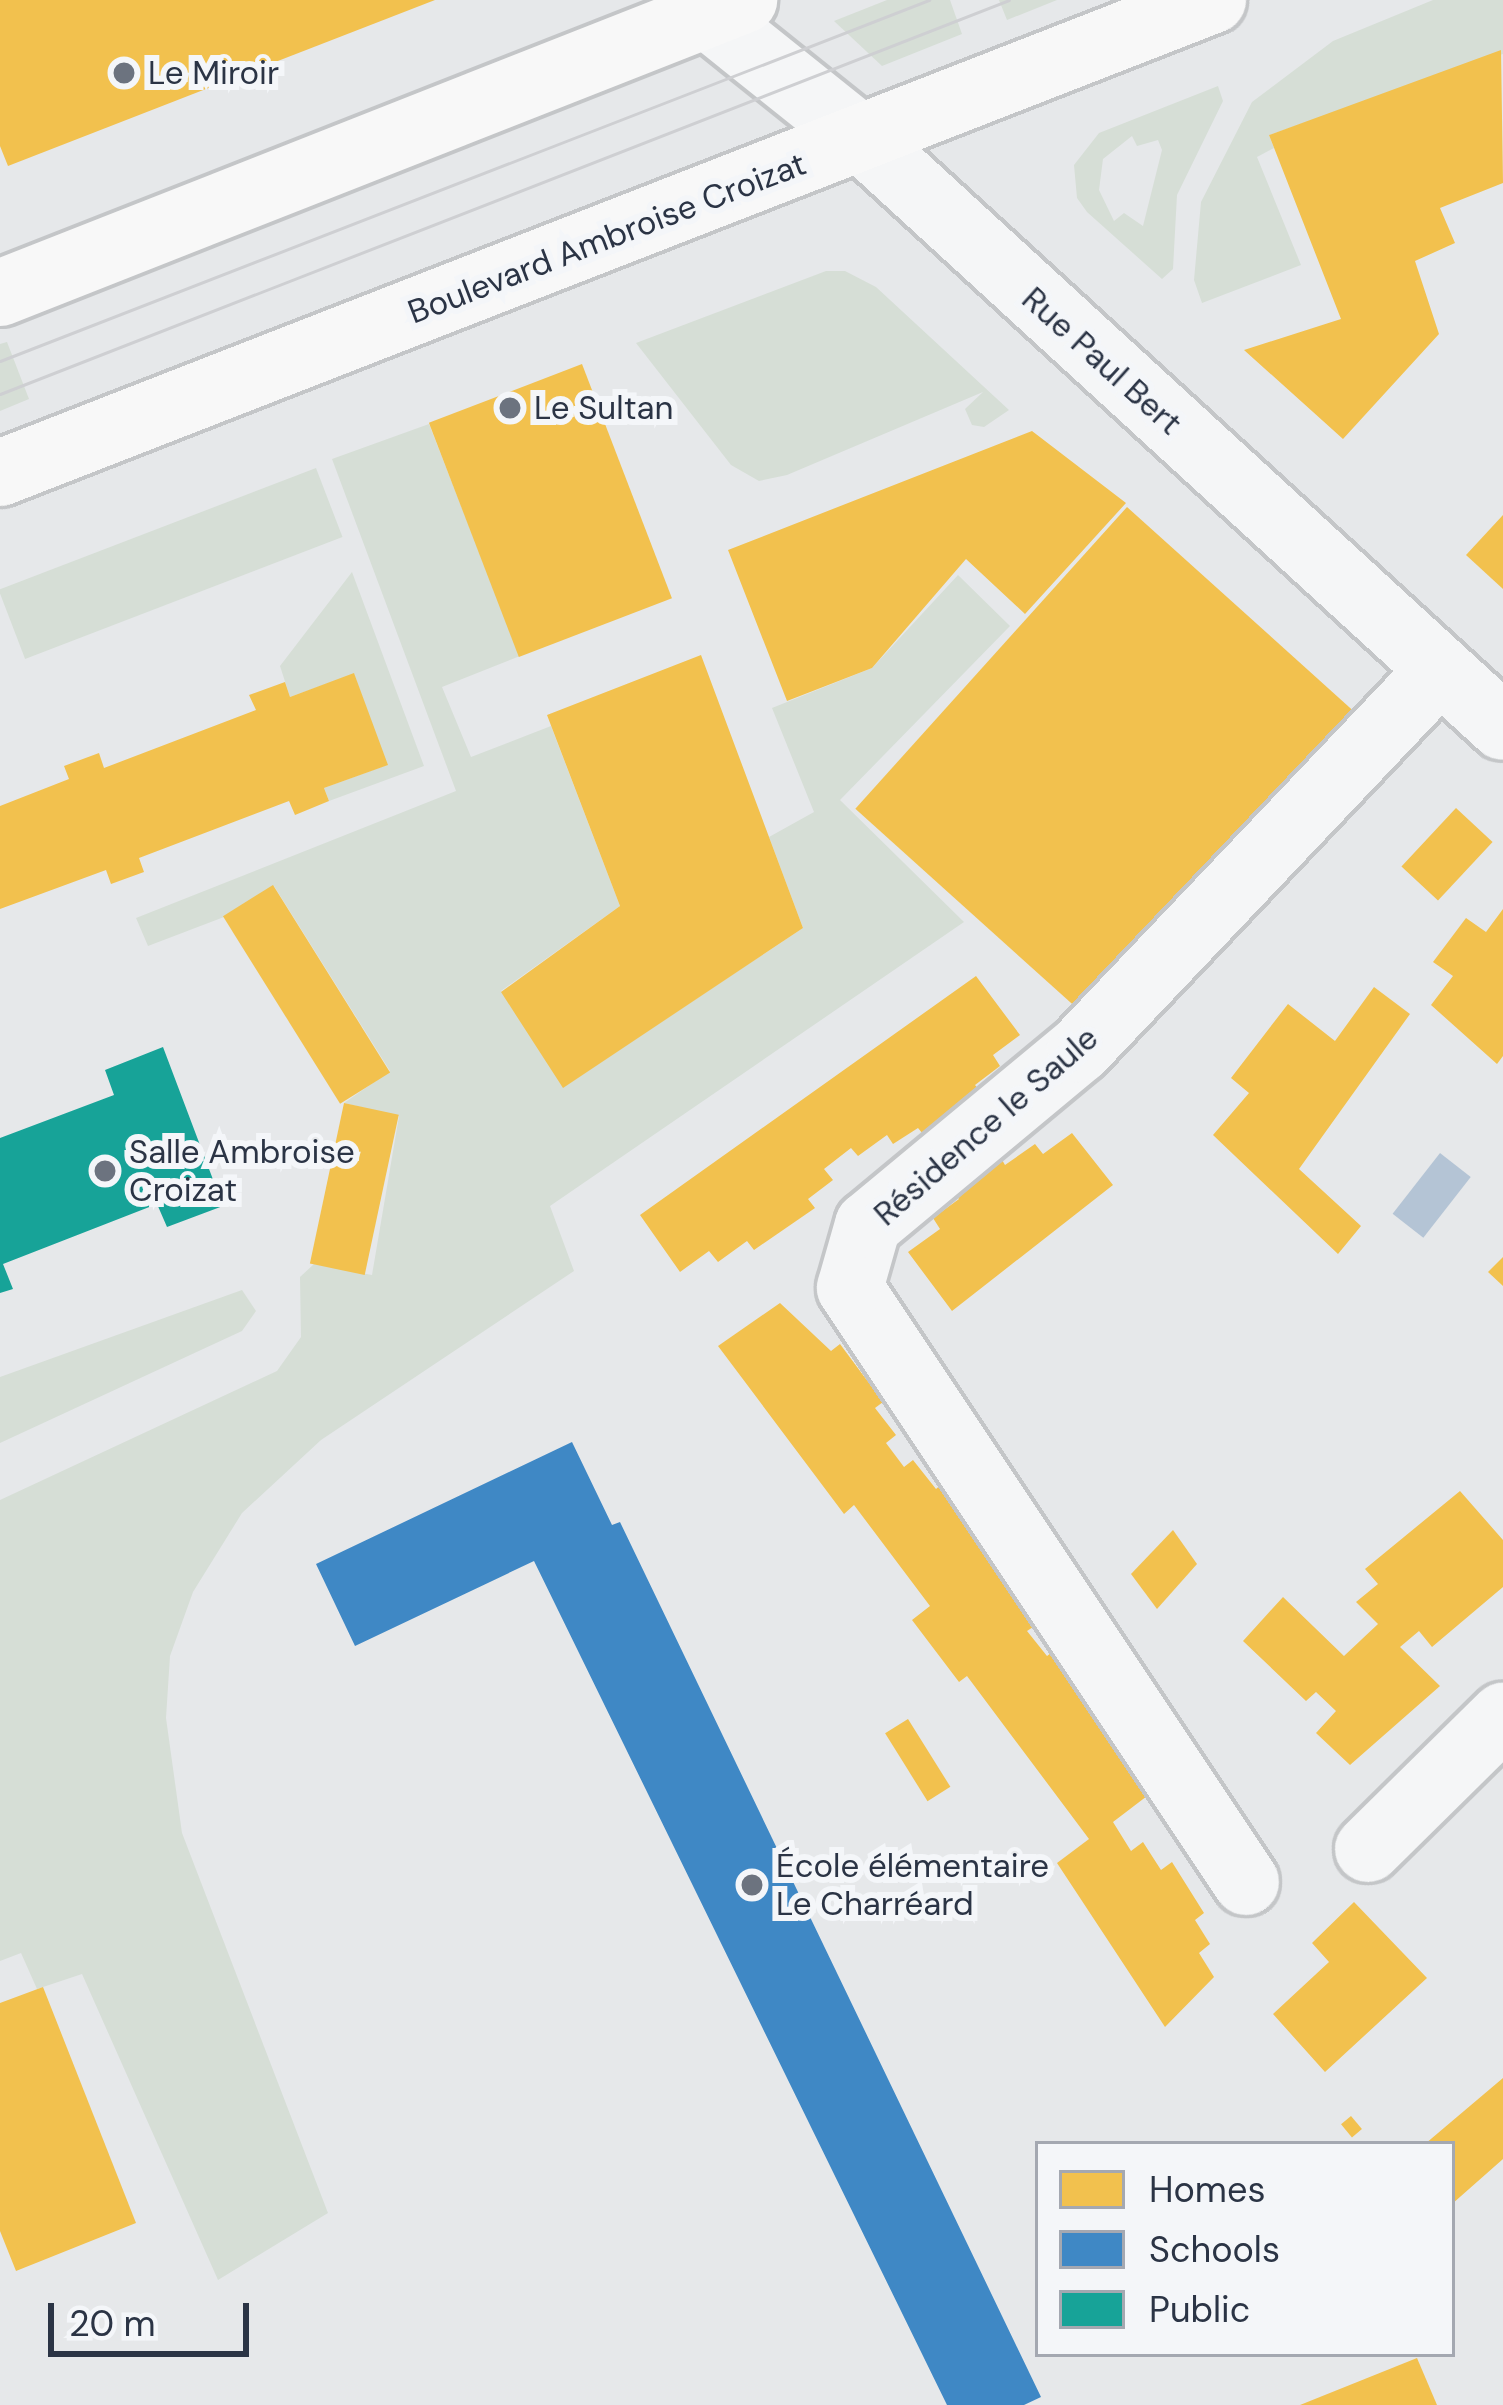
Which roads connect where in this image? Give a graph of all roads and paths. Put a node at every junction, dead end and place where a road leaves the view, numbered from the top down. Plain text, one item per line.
1 (1213, 0) edge
2 (716, 5) edge
3 (863, 140) junction
4 (0, 292) edge
5 (0, 473) edge
6 (1440, 670) junction
7 (1503, 727) edge
8 (1503, 1716) edge
9 (1368, 1850) dead end
10 (1246, 1882) dead end

1 - 3 main road, Boulevard Ambroise Croizat
2 - 3 street, Rue Paul Bert
2 - 4 main road
3 - 5 main road, Boulevard Ambroise Croizat
3 - 6 street, Rue Paul Bert
6 - 7 street, Rue Paul Bert
6 - 10 street, Résidence le Saule
8 - 9 street

